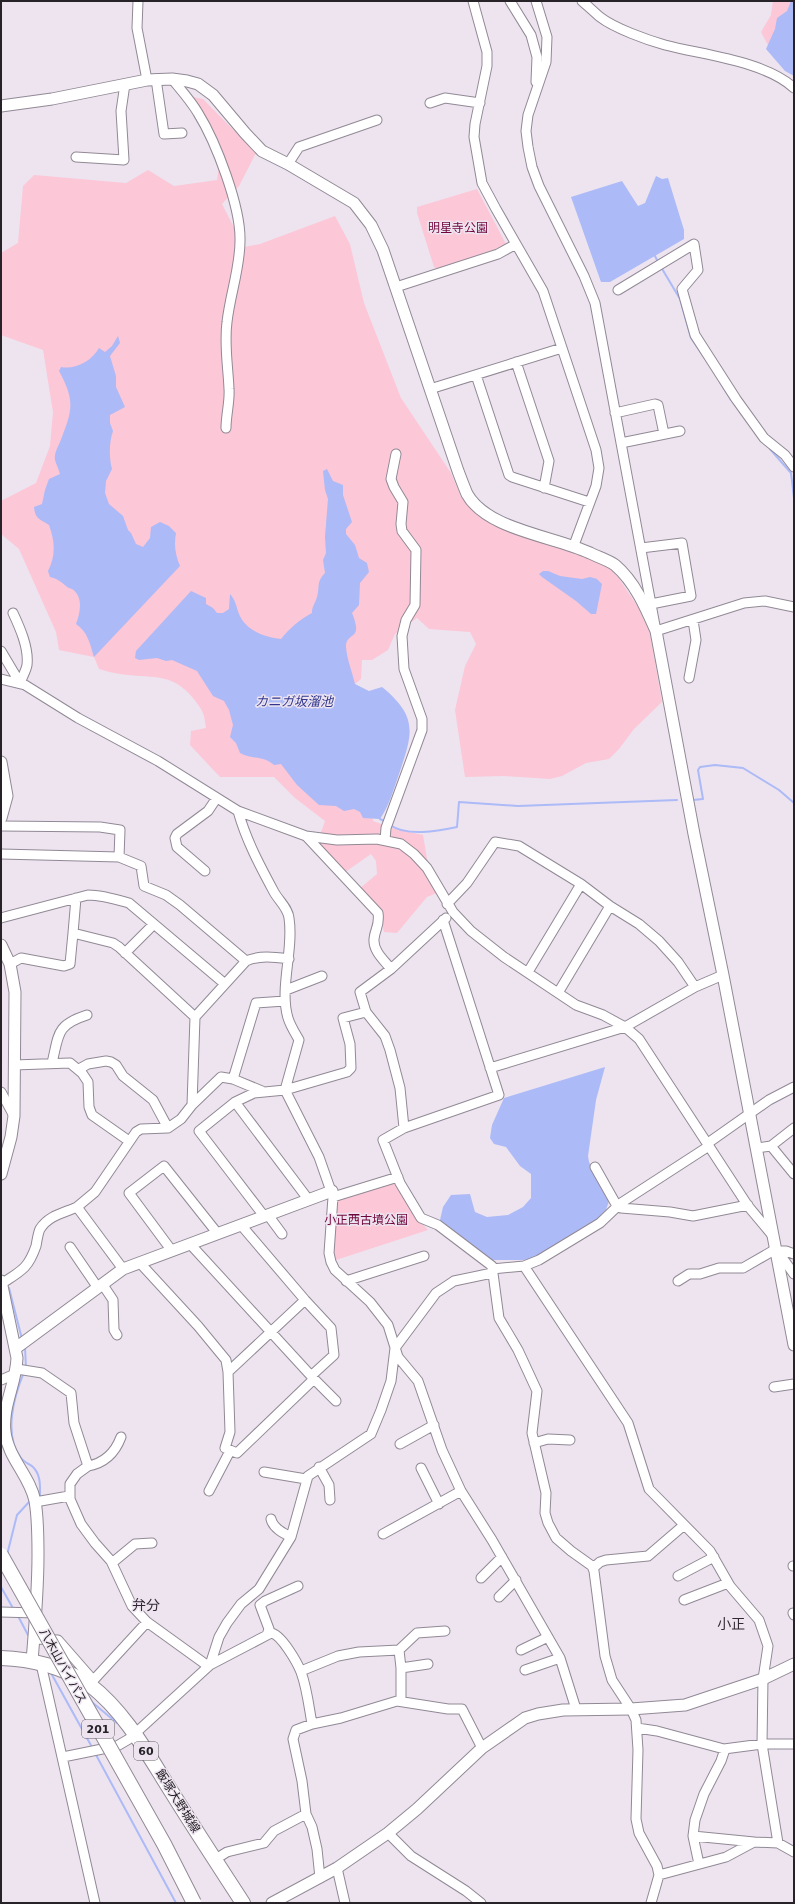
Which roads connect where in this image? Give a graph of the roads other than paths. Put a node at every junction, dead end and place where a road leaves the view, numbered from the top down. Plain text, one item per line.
1 (138, 1) edge
2 (473, 1) edge
3 (510, 1) edge
4 (536, 1) edge
5 (582, 1) edge
6 (151, 79) junction
7 (172, 79) junction
8 (125, 84) junction
9 (794, 88) edge
10 (534, 98) junction
11 (430, 103) dead end
12 (480, 103) junction
13 (1, 106) edge
14 (377, 120) dead end
15 (182, 133) dead end
16 (76, 157) dead end
17 (288, 164) junction
18 (516, 244) junction
19 (396, 286) junction
20 (618, 290) dead end
21 (562, 348) junction
22 (516, 362) junction
23 (476, 375) junction
24 (430, 390) junction
25 (615, 413) junction
26 (226, 428) dead end
27 (680, 431) dead end
28 (664, 434) junction
29 (621, 443) junction
30 (396, 454) dead end
31 (794, 467) edge
32 (544, 488) junction
33 (589, 502) junction
34 (574, 546) junction
35 (641, 548) junction
36 (651, 604) junction
37 (794, 607) edge
38 (14, 613) dead end
39 (693, 620) junction
40 (656, 632) junction
41 (1, 651) edge
42 (689, 678) dead end
43 (1, 679) edge
44 (20, 683) junction
45 (1, 762) edge
46 (216, 799) junction
47 (238, 811) junction
48 (1, 818) edge
49 (1, 826) edge
50 (306, 836) junction
51 (385, 840) junction
52 (1, 854) edge
53 (119, 857) junction
54 (204, 871) dead end
55 (581, 884) junction
56 (76, 898) junction
57 (448, 904) junction
58 (610, 906) junction
59 (453, 912) junction
60 (1, 918) edge
61 (443, 920) junction
62 (154, 924) junction
63 (73, 933) junction
64 (1, 945) edge
65 (125, 953) junction
66 (289, 959) junction
67 (246, 961) junction
68 (10, 964) junction
69 (391, 969) junction
70 (528, 972) junction
71 (723, 975) junction
72 (322, 976) dead end
73 (225, 984) junction
74 (695, 987) junction
75 (286, 990) junction
76 (558, 993) junction
77 (285, 1001) junction
78 (366, 1012) junction
79 (87, 1015) dead end
80 (195, 1017) junction
81 (625, 1027) junction
82 (52, 1063) junction
83 (14, 1065) junction
84 (490, 1068) junction
85 (79, 1069) junction
86 (233, 1078) junction
87 (794, 1087) edge
88 (285, 1090) junction
89 (1, 1092) edge
90 (263, 1092) junction
91 (235, 1102) junction
92 (192, 1105) junction
93 (750, 1115) junction
94 (14, 1116) junction
95 (168, 1128) junction
96 (404, 1128) junction
97 (794, 1128) edge
98 (129, 1141) junction
99 (708, 1145) junction
100 (771, 1146) junction
101 (757, 1148) junction
102 (595, 1167) dead end
103 (1, 1174) edge
104 (794, 1174) edge
105 (398, 1177) junction
106 (332, 1194) junction
107 (308, 1199) junction
108 (748, 1205) junction
109 (617, 1206) junction
110 (77, 1207) junction
111 (266, 1215) junction
112 (241, 1225) junction
113 (218, 1234) junction
114 (282, 1234) dead end
115 (773, 1236) junction
116 (191, 1245) junction
117 (70, 1247) dead end
118 (777, 1250) junction
119 (172, 1251) junction
120 (794, 1254) edge
121 (424, 1256) dead end
122 (140, 1263) junction
123 (524, 1266) junction
124 (123, 1270) junction
125 (492, 1271) junction
126 (794, 1274) edge
127 (346, 1280) junction
128 (678, 1281) dead end
129 (1, 1286) edge
130 (100, 1286) junction
131 (305, 1300) junction
132 (270, 1333) junction
133 (117, 1334) dead end
134 (21, 1345) junction
135 (794, 1345) edge
136 (395, 1348) junction
137 (21, 1371) junction
138 (228, 1372) junction
139 (313, 1378) junction
140 (1, 1380) edge
141 (794, 1384) edge
142 (774, 1387) dead end
143 (336, 1401) dead end
144 (434, 1425) junction
145 (122, 1437) dead end
146 (570, 1440) dead end
147 (534, 1443) junction
148 (400, 1444) dead end
149 (230, 1451) junction
150 (88, 1466) junction
151 (319, 1467) junction
152 (420, 1468) dead end
153 (264, 1472) dead end
154 (306, 1479) junction
155 (461, 1491) junction
156 (209, 1492) dead end
157 (69, 1496) junction
158 (330, 1500) dead end
159 (35, 1502) junction
160 (439, 1504) junction
161 (271, 1519) dead end
162 (684, 1526) junction
163 (383, 1534) dead end
164 (291, 1537) junction
165 (152, 1543) dead end
166 (1, 1555) edge
167 (502, 1557) junction
168 (714, 1557) junction
169 (112, 1563) junction
170 (593, 1568) junction
171 (678, 1576) dead end
172 (481, 1578) dead end
173 (516, 1580) junction
174 (728, 1583) junction
175 (298, 1586) dead end
176 (499, 1597) dead end
177 (684, 1600) dead end
178 (1, 1612) edge
179 (36, 1613) junction
180 (148, 1622) junction
181 (445, 1631) dead end
182 (267, 1635) junction
183 (548, 1638) junction
184 (34, 1639) junction
185 (399, 1650) junction
186 (522, 1650) dead end
187 (1, 1658) edge
188 (560, 1658) junction
189 (37, 1662) junction
190 (428, 1664) dead end
191 (794, 1664) edge
192 (209, 1665) junction
193 (401, 1668) junction
194 (525, 1670) dead end
195 (301, 1671) junction
196 (763, 1679) junction
197 (91, 1682) junction
198 (401, 1702) junction
199 (576, 1709) junction
200 (631, 1709) junction
201 (312, 1724) junction
202 (637, 1728) junction
203 (134, 1733) junction
204 (762, 1744) junction
205 (794, 1744) edge
206 (482, 1748) junction
207 (725, 1749) junction
208 (63, 1757) junction
209 (306, 1814) junction
210 (388, 1833) junction
211 (693, 1836) junction
212 (754, 1842) junction
213 (778, 1843) junction
214 (794, 1852) edge
215 (214, 1860) junction
216 (699, 1864) junction
217 (337, 1868) junction
218 (659, 1875) junction
219 (320, 1878) junction
220 (95, 1903) edge
221 (194, 1903) edge
222 (243, 1903) edge
223 (272, 1903) edge
224 (345, 1903) edge
225 (481, 1903) edge
226 (651, 1903) edge

1 - 6 street
2 - 12 street
3 - 10 street
4 - 10 street
5 - 9 street
6 - 7 street
6 - 8 street
6 - 15 street
7 - 17 street
7 - 26 street
8 - 13 street
8 - 16 street
10 - 25 street
11 - 12 street
12 - 18 street
14 - 17 street
17 - 19 street
18 - 19 street
18 - 21 street
19 - 24 street
20 - 31 street
21 - 22 street
21 - 33 street
22 - 23 street
22 - 32 street
23 - 24 street
23 - 32 street
24 - 34 street
25 - 28 street
25 - 29 street
27 - 28 street
28 - 29 street
29 - 35 street
30 - 51 street
32 - 33 street
33 - 34 street
34 - 40 street
35 - 36 street
35 - 36 street
36 - 40 street
37 - 39 street
38 - 44 street
39 - 40 street
39 - 42 street
40 - 71 street
41 - 44 street
43 - 44 street
44 - 46 street
45 - 48 street
46 - 47 street
46 - 54 street
47 - 50 street
47 - 66 street
49 - 53 street
50 - 51 street
50 - 69 street
51 - 57 street
52 - 53 street
53 - 67 street
55 - 57 street
55 - 58 street
55 - 70 street
56 - 60 street
56 - 62 street
56 - 63 street
57 - 59 street
58 - 74 street
58 - 76 street
59 - 61 street
59 - 70 street
61 - 69 street
61 - 84 street
62 - 65 street
62 - 73 street
63 - 65 street
63 - 68 street
64 - 68 street
65 - 80 street
66 - 67 street
66 - 75 street
67 - 73 street
68 - 83 street
69 - 78 street
70 - 76 street
71 - 74 street
71 - 93 street
72 - 75 street
73 - 80 street
74 - 81 street
75 - 77 street
76 - 81 street
77 - 86 street
77 - 88 street
78 - 88 street
78 - 96 street
79 - 82 street
80 - 92 street
81 - 84 street
81 - 99 street
82 - 83 street
82 - 85 street
83 - 94 street
84 - 96 street
85 - 95 street
85 - 98 street
86 - 90 street
86 - 92 street
87 - 93 street
88 - 90 street
88 - 106 street
89 - 94 street
90 - 91 street
91 - 107 street
91 - 111 street
92 - 95 street
93 - 99 street
93 - 101 street
94 - 103 street
95 - 98 street
96 - 105 street
97 - 100 street
98 - 110 street
99 - 108 street
99 - 109 street
100 - 101 street
100 - 104 street
101 - 115 street
102 - 109 street
105 - 106 street
105 - 125 street
106 - 107 street
106 - 127 street
107 - 111 street
108 - 109 street
108 - 115 street
109 - 123 street
110 - 124 street
110 - 129 street
111 - 112 street
111 - 114 street
112 - 113 street
112 - 131 street
113 - 116 street
113 - 119 street
115 - 118 street
116 - 119 street
116 - 132 street
117 - 130 street
118 - 120 street
118 - 126 street
118 - 128 street
118 - 135 street
119 - 122 street
121 - 127 street
122 - 124 street
122 - 138 street
123 - 125 street
123 - 162 street
124 - 130 street
125 - 136 street
125 - 147 street
127 - 136 street
129 - 134 street
130 - 133 street
130 - 134 street
131 - 132 street
131 - 139 street
132 - 138 street
132 - 139 street
134 - 137 street
136 - 144 street
136 - 151 street
137 - 140 street
137 - 150 street
137 - 159 street
138 - 149 street
139 - 143 street
139 - 149 street
141 - 142 street
144 - 148 street
144 - 155 street
145 - 150 street
146 - 147 street
147 - 170 street
149 - 156 street
150 - 157 street
151 - 154 street
151 - 158 street
152 - 160 street
153 - 154 street
154 - 164 street
155 - 160 street
155 - 167 street
157 - 159 street
157 - 169 street
159 - 179 street
160 - 163 street
161 - 164 street
162 - 168 street
162 - 170 street
164 - 192 street
165 - 169 street
166 - 221 main road, 八木山バイパス / 201, bridge
167 - 172 street
167 - 173 street
168 - 171 street
168 - 174 street
169 - 180 street
170 - 200 street
173 - 176 street
173 - 183 street
174 - 177 street
174 - 196 street
175 - 182 street
178 - 179 street
179 - 184 street
180 - 192 street
180 - 197 street
181 - 185 street
182 - 192 street
182 - 195 street
183 - 186 street
183 - 188 street
184 - 189 street
184 - 197 street
185 - 193 street
185 - 195 street
187 - 189 main road, 飯塚大野城線 / 60
188 - 194 street
188 - 199 street
189 - 197 main road, 飯塚大野城線 / 60
189 - 208 street
190 - 193 street
191 - 196 street
192 - 203 street
193 - 198 street
195 - 201 street
196 - 200 street
196 - 204 street
197 - 203 main road, 飯塚大野城線 / 60
198 - 201 street
198 - 206 street
199 - 200 street
199 - 206 street
200 - 202 street
201 - 209 street
202 - 207 street
202 - 218 street
203 - 208 street
203 - 215 main road, 飯塚大野城線 / 60
204 - 205 street
204 - 207 street
204 - 213 street
206 - 210 street
207 - 211 street
208 - 220 street
209 - 215 street
209 - 219 street
210 - 217 street
210 - 225 street
211 - 212 street
211 - 216 street
212 - 213 street
212 - 216 street
213 - 214 street
215 - 222 main road, 飯塚大野城線 / 60
216 - 218 street
217 - 219 street
217 - 224 street
218 - 226 street
219 - 223 street

